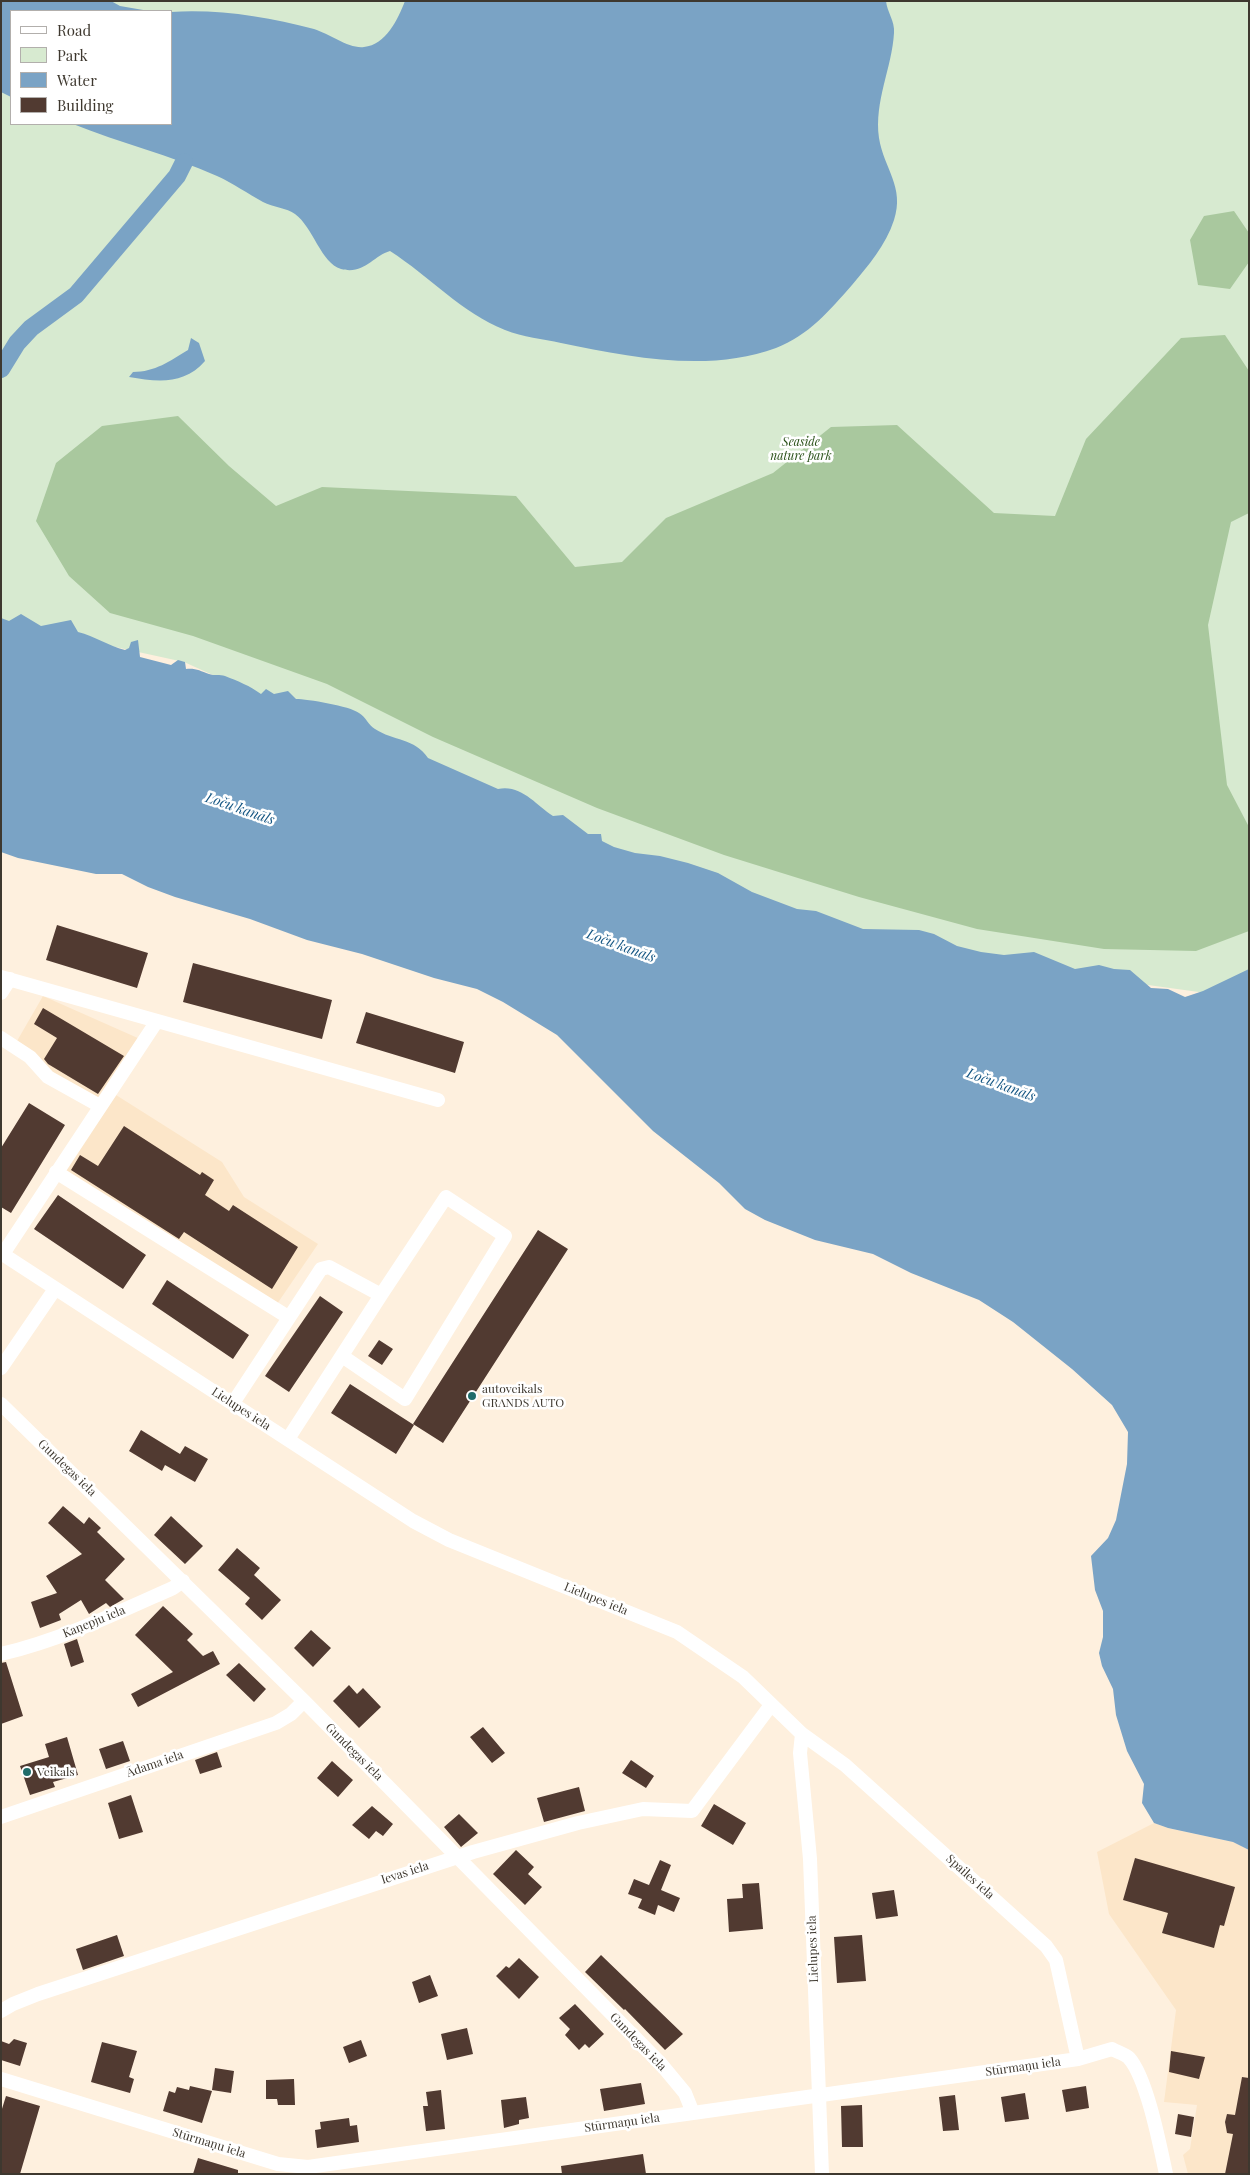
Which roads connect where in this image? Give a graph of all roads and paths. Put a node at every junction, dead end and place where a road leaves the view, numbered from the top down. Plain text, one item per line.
1 (6, 978) edge
2 (1, 993) edge
3 (157, 1021) junction
4 (1, 1038) edge
5 (438, 1100) dead end
6 (100, 1106) junction
7 (56, 1172) junction
8 (2, 1254) edge
9 (55, 1289) junction
10 (381, 1295) junction
11 (288, 1317) junction
12 (342, 1356) junction
13 (1, 1368) edge
14 (1, 1404) edge
15 (233, 1404) junction
16 (288, 1439) junction
17 (183, 1581) junction
18 (1, 1654) edge
19 (304, 1701) junction
20 (771, 1705) junction
21 (802, 1734) junction
22 (1, 1818) edge
23 (457, 1856) junction
24 (1, 2011) edge
25 (1078, 2059) junction
26 (1, 2079) edge
27 (818, 2096) junction
28 (693, 2113) junction
29 (822, 2174) edge
30 (1166, 2174) edge

1 - 2 street
1 - 3 street
3 - 5 street
3 - 6 street
4 - 6 street
6 - 7 street
7 - 8 street
7 - 11 street
8 - 9 street, Lielupes iela
9 - 13 street
9 - 15 street, Lielupes iela
10 - 11 street
10 - 12 street
10 - 12 street
11 - 15 street
12 - 16 street
14 - 17 street, Gundegas iela
15 - 16 street, Lielupes iela
16 - 20 street, Lielupes iela
17 - 18 street, Kaņepju iela
17 - 19 street, Gundegas iela
19 - 22 street, Ādama iela
19 - 23 street, Gundegas iela
20 - 21 street, Lielupes iela
20 - 23 street, Ievas iela
21 - 25 street, Spailes iela
21 - 27 street, Lielupes iela
23 - 24 street, Ievas iela
23 - 28 street, Gundegas iela
25 - 27 street, Stūrmaņu iela
25 - 30 street, Stūrmaņu iela
26 - 28 street, Stūrmaņu iela
27 - 28 street, Stūrmaņu iela
27 - 29 street, Lielupes iela

